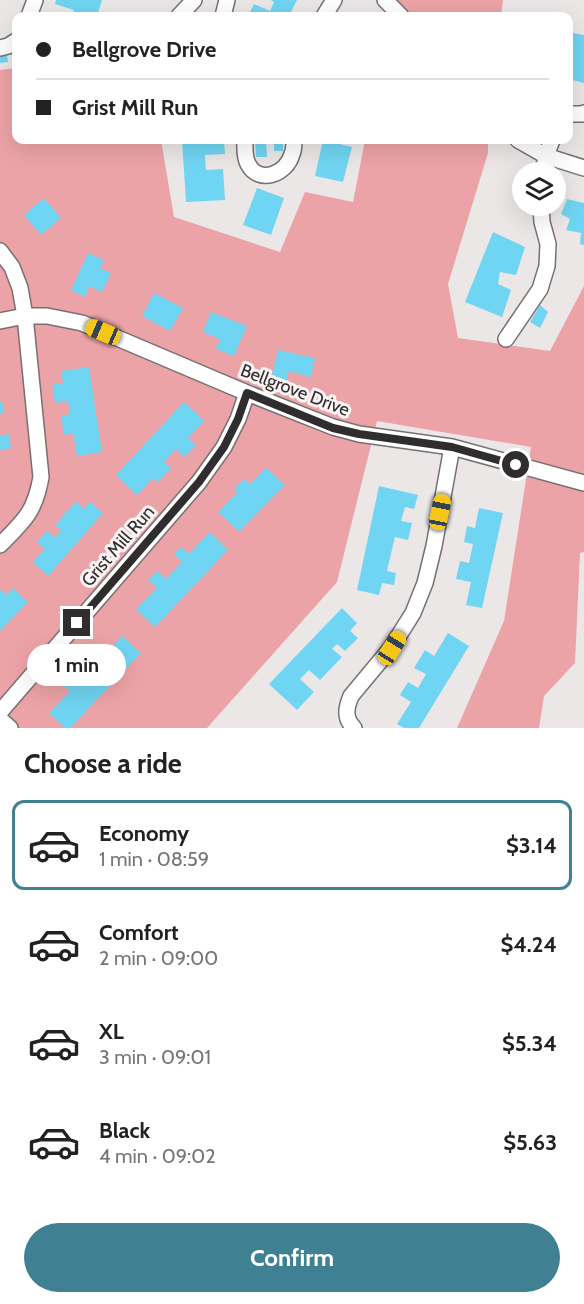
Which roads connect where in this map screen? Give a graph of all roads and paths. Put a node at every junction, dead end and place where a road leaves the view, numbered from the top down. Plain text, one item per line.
1 (194, 0) edge
2 (385, 0) edge
3 (183, 12) edge
4 (397, 12) edge
5 (245, 144) edge
6 (294, 144) edge
7 (525, 144) edge
8 (550, 144) edge
9 (546, 156) junction
10 (545, 162) edge
11 (584, 168) edge
12 (542, 216) edge
13 (0, 251) edge
14 (25, 316) junction
15 (0, 321) edge
16 (506, 339) dead end
17 (247, 393) junction
18 (452, 447) junction
19 (584, 483) edge
20 (0, 545) edge
21 (0, 712) edge
22 (0, 719) edge
23 (10, 728) edge
24 (354, 728) edge

1 - 3 street
2 - 4 street
5 - 6 street
7 - 9 street
8 - 9 street
9 - 10 street
9 - 11 street
12 - 16 street
13 - 14 street
14 - 15 street, Bellgrove Drive
14 - 17 street, Bellgrove Drive
14 - 20 street
17 - 18 street, Bellgrove Drive
17 - 21 street, Grist Mill Run
18 - 19 street, Bellgrove Drive
18 - 24 street
22 - 23 street

